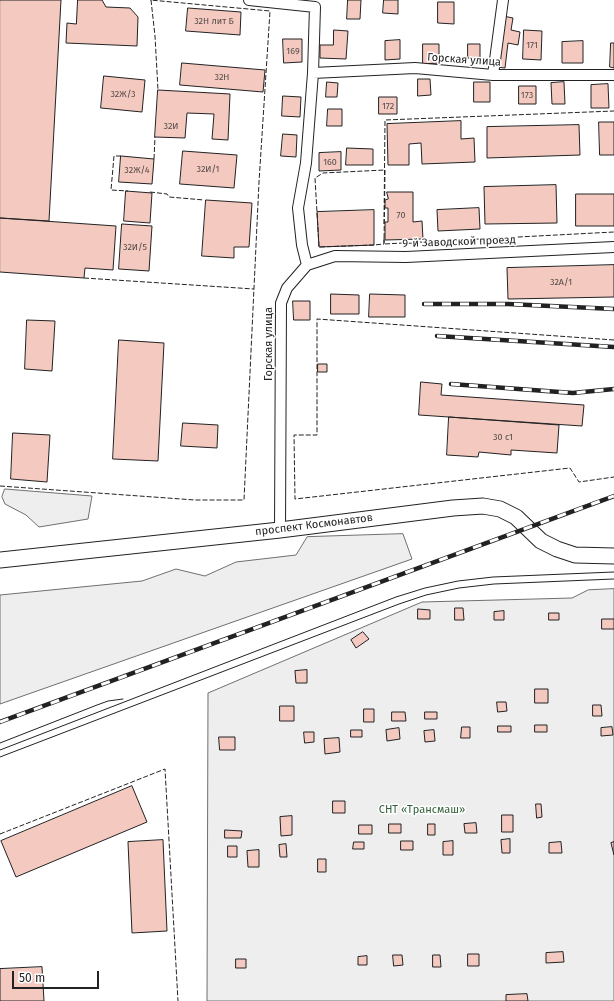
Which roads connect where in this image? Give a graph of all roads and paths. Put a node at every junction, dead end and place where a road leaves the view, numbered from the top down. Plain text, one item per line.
1 (249, 0) edge
2 (503, 0) edge
3 (313, 73) junction
4 (614, 74) edge
5 (493, 76) junction
6 (614, 247) edge
7 (306, 265) junction
8 (280, 530) junction
9 (614, 556) edge
10 (0, 560) edge

1 - 3 street
2 - 5 street
3 - 5 street, Горская улица
3 - 7 street
4 - 5 street, Горская улица
6 - 7 street, 9-й Заводской проезд
7 - 8 street, Горская улица
8 - 9 main road, проспект Космонавтов
8 - 10 main road, проспект Космонавтов

